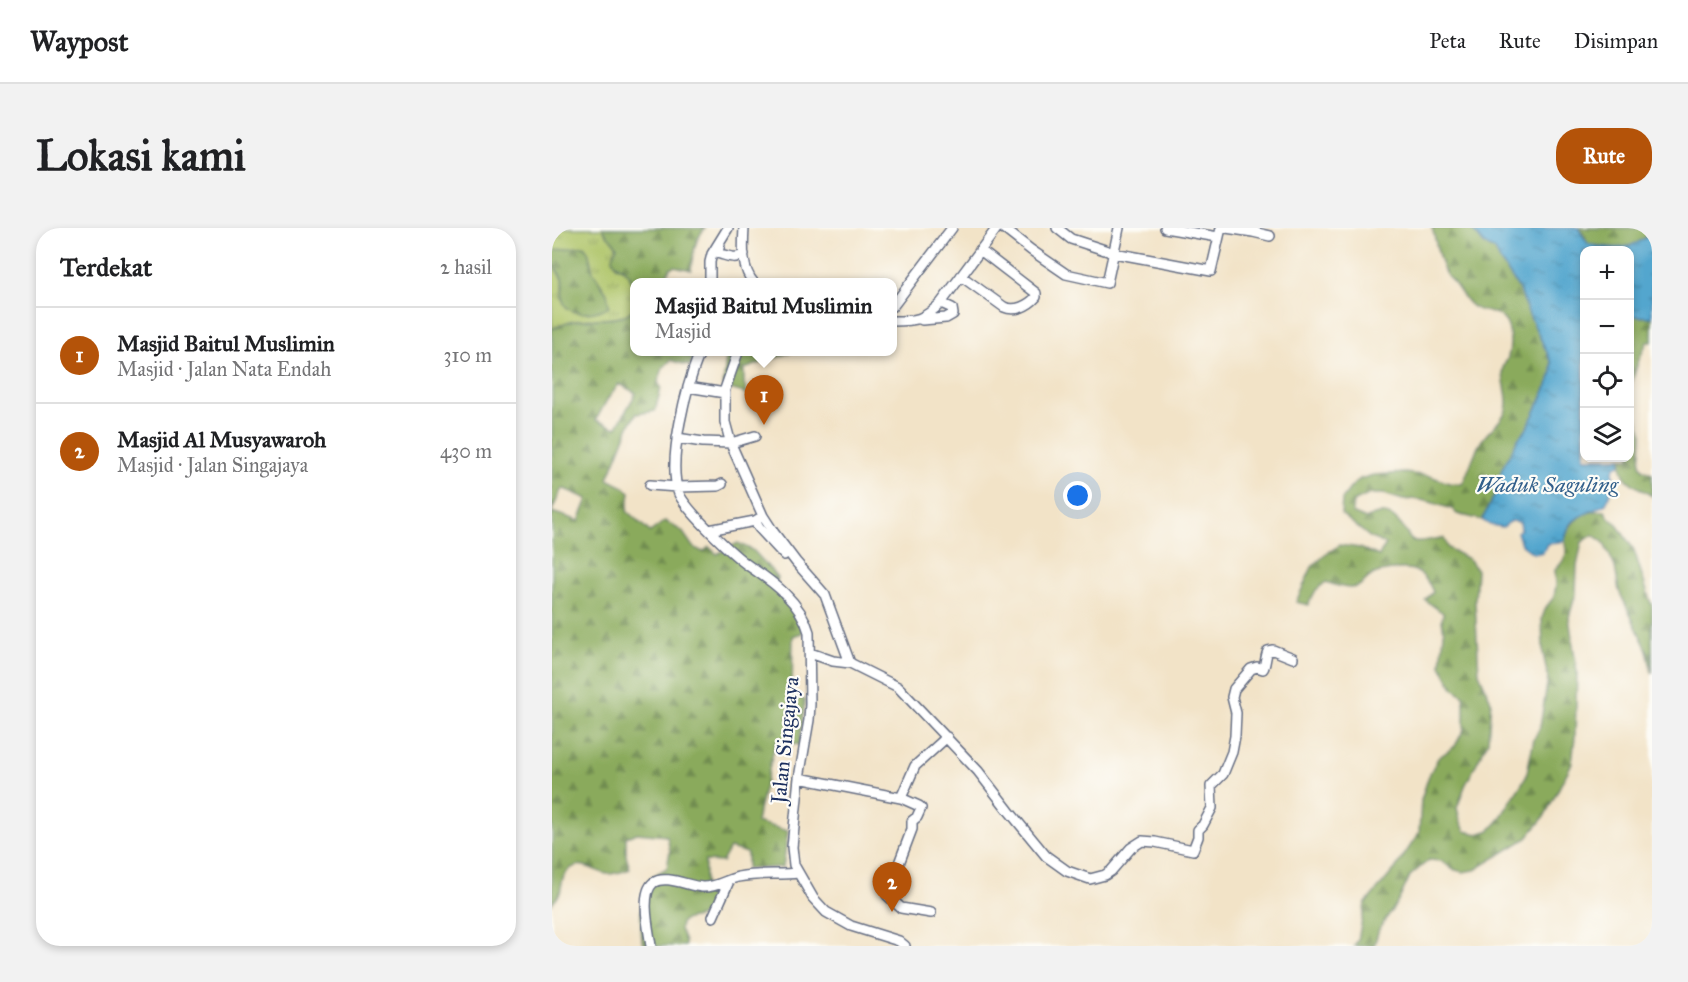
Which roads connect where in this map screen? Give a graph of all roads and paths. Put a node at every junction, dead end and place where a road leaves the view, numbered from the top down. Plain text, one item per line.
1 (728, 228) edge
2 (744, 228) edge
3 (952, 228) edge
4 (997, 228) edge
5 (1004, 228) edge
6 (1057, 228) edge
7 (1119, 228) edge
8 (1165, 228) edge
9 (1226, 228) edge
10 (1254, 230) edge
11 (1219, 233) edge
12 (1270, 236) dead end
13 (721, 242) junction
14 (980, 250) junction
15 (1114, 253) junction
16 (744, 254) junction
17 (1211, 271) junction
18 (1223, 274) dead end
19 (961, 276) junction
20 (710, 278) edge
21 (751, 278) edge
22 (897, 301) edge
23 (941, 303) junction
24 (897, 321) edge
25 (914, 321) junction
26 (698, 356) edge
27 (736, 356) edge
28 (688, 387) junction
29 (724, 392) junction
30 (755, 436) dead end
31 (678, 438) junction
32 (731, 442) junction
33 (722, 484) dead end
34 (650, 485) dead end
35 (677, 487) junction
36 (759, 518) junction
37 (709, 530) junction
38 (791, 562) dead end
39 (810, 652) junction
40 (1293, 658) dead end
41 (850, 663) junction
42 (947, 737) junction
43 (799, 778) junction
44 (901, 798) junction
45 (798, 873) junction
46 (729, 881) junction
47 (931, 913) dead end
48 (713, 917) dead end
49 (651, 946) edge
50 (905, 946) edge

1 - 13 street
2 - 16 street
3 - 22 street
4 - 14 street
5 - 15 street
6 - 15 street
7 - 15 street
8 - 11 street
9 - 10 street
10 - 12 street
11 - 17 street
13 - 16 street
13 - 20 street
14 - 19 street
14 - 19 street
15 - 17 street
16 - 21 street
17 - 18 street
19 - 23 street
23 - 25 street
23 - 25 street
24 - 25 street
26 - 28 street
27 - 29 street
28 - 29 street
28 - 31 street
29 - 32 street
30 - 32 street
31 - 32 street
31 - 35 street
32 - 36 street
33 - 35 street
34 - 35 street
35 - 37 street, Jalan Singajaya
36 - 37 street
36 - 38 street
36 - 41 street
37 - 39 street, Jalan Singajaya
39 - 41 street
39 - 43 street, Jalan Singajaya
40 - 42 street
41 - 42 street
42 - 44 street
43 - 44 street
43 - 45 street, Jalan Singajaya
44 - 47 street
45 - 46 street
45 - 50 street, Jalan Singajaya
46 - 48 street
46 - 49 street

